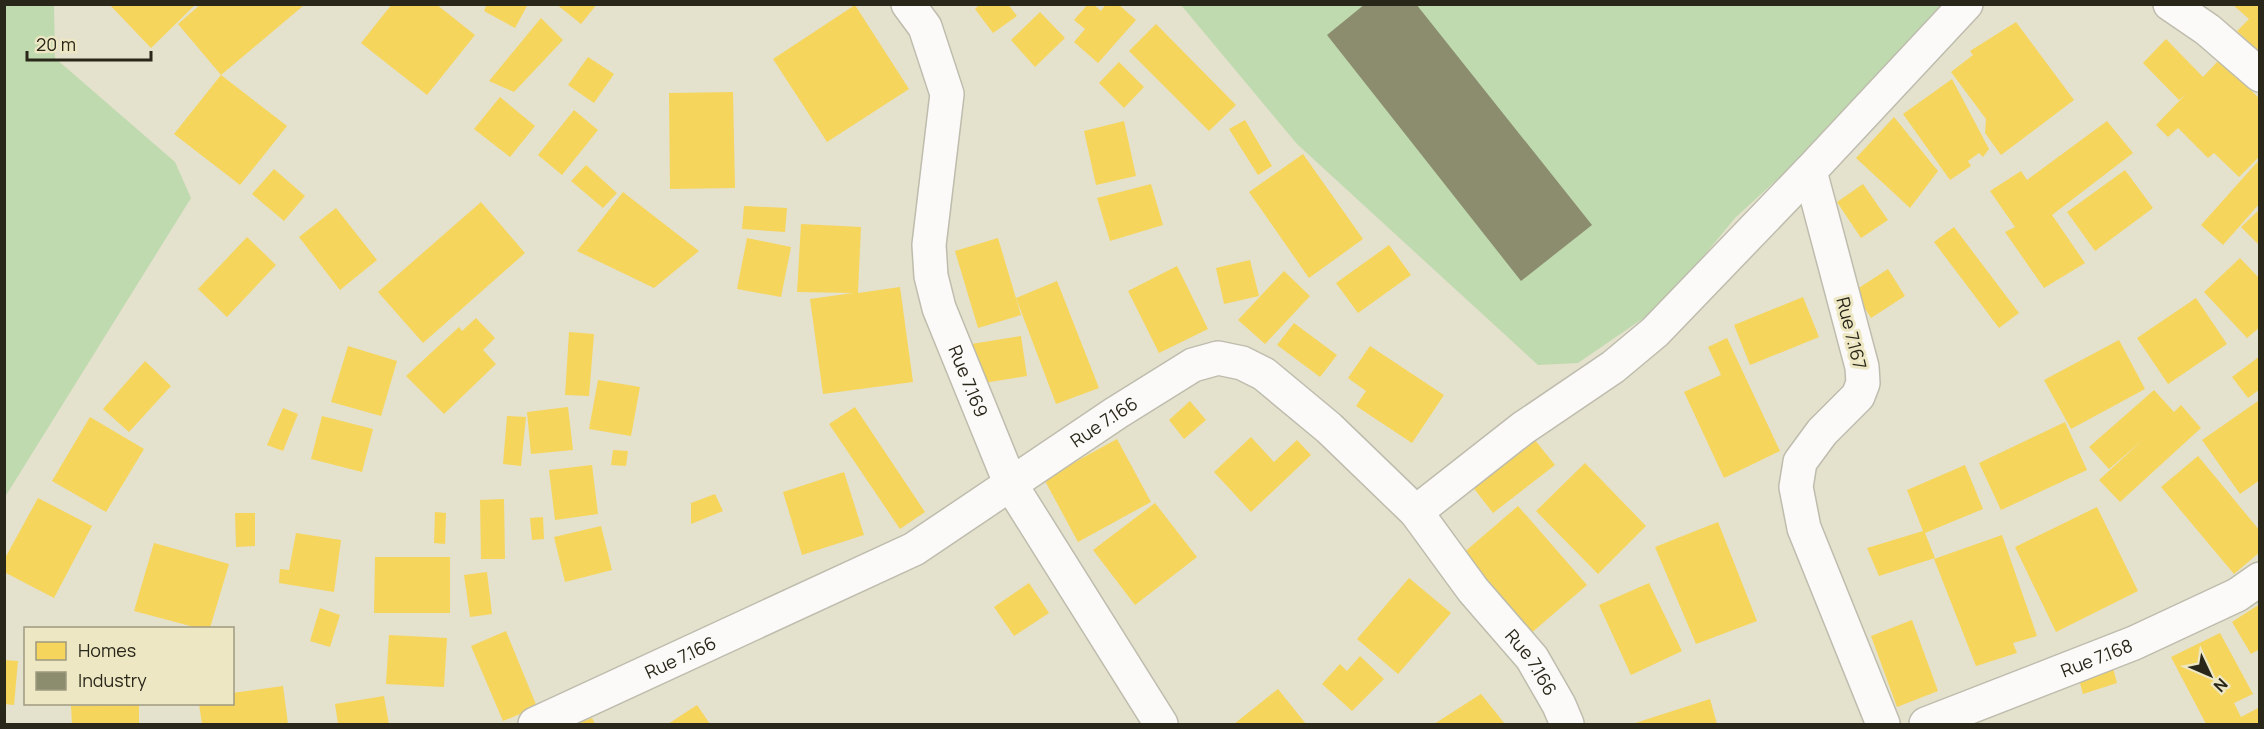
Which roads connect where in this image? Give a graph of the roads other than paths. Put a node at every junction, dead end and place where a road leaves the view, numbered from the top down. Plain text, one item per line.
1 (908, 4) edge
2 (1966, 4) edge
3 (2170, 4) edge
4 (2259, 75) edge
5 (1810, 171) junction
6 (1011, 485) junction
7 (1416, 512) junction
8 (2259, 579) edge
9 (535, 724) edge
10 (1161, 724) edge
11 (1568, 724) edge
12 (1883, 724) edge
13 (1926, 724) edge

1 - 6 street, Rue 7.169
2 - 5 street
3 - 4 street
5 - 7 street
5 - 12 street, Rue 7.167
6 - 7 street, Rue 7.166
6 - 9 street, Rue 7.166
6 - 10 street, Rue 7.169
7 - 11 street, Rue 7.166
8 - 13 street, Rue 7.168

